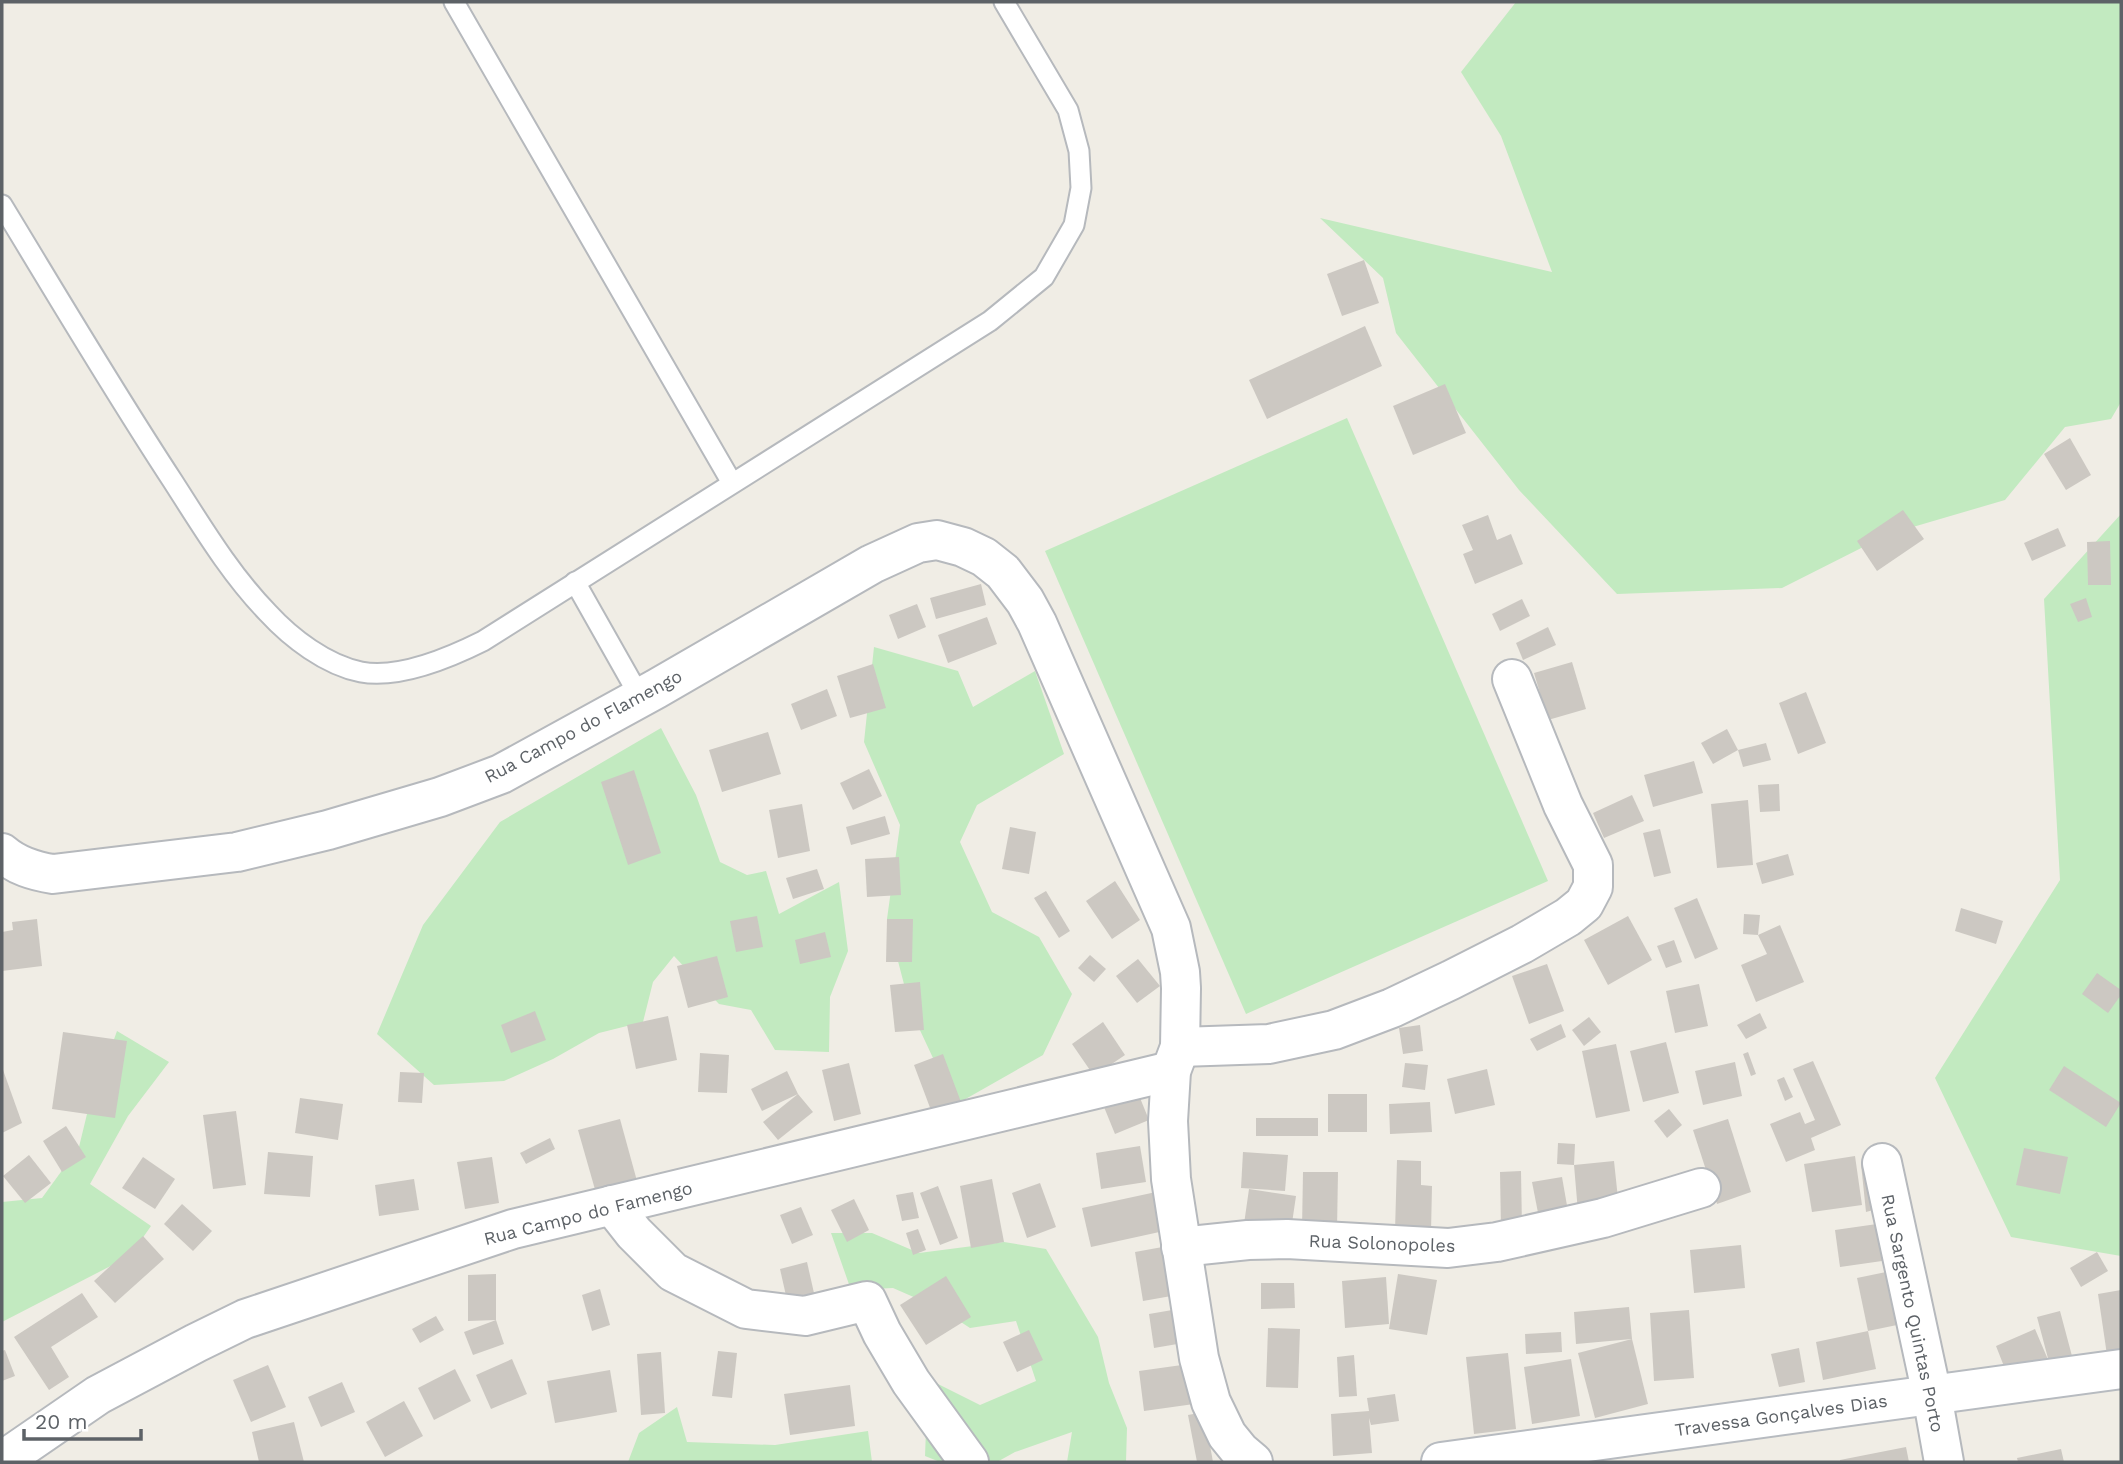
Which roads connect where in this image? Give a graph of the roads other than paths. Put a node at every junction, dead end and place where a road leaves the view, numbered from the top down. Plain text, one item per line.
1 (454, 2) edge
2 (1004, 2) edge
3 (2, 205) edge
4 (732, 483) junction
5 (575, 582) junction
6 (1512, 679) dead end
7 (640, 697) junction
8 (2, 853) edge
9 (1175, 1059) junction
10 (1882, 1163) dead end
11 (1701, 1188) dead end
12 (612, 1205) junction
13 (1181, 1247) junction
14 (2121, 1369) edge
15 (1932, 1395) junction
16 (2, 1461) edge
17 (969, 1462) edge
18 (1253, 1462) edge
19 (1441, 1462) edge
20 (1944, 1462) edge

1 - 4 lane
2 - 4 lane
3 - 5 lane
4 - 5 lane
5 - 7 lane
6 - 9 street
7 - 8 street, Rua Campo do Flamengo
7 - 9 street, Rua Campo do Flamengo
9 - 12 street, Rua Campo do Famengo
9 - 13 street, Rua Campo do Flamengo
10 - 15 street, Rua Sargento Quintas Porto
11 - 13 street, Rua Solonopoles
12 - 16 street, Rua Campo do Famengo
12 - 17 street
13 - 18 street, Rua Campo do Flamengo
14 - 15 street, Travessa Gonçalves Dias
15 - 19 street, Travessa Gonçalves Dias
15 - 20 street, Rua Sargento Quintas Porto

